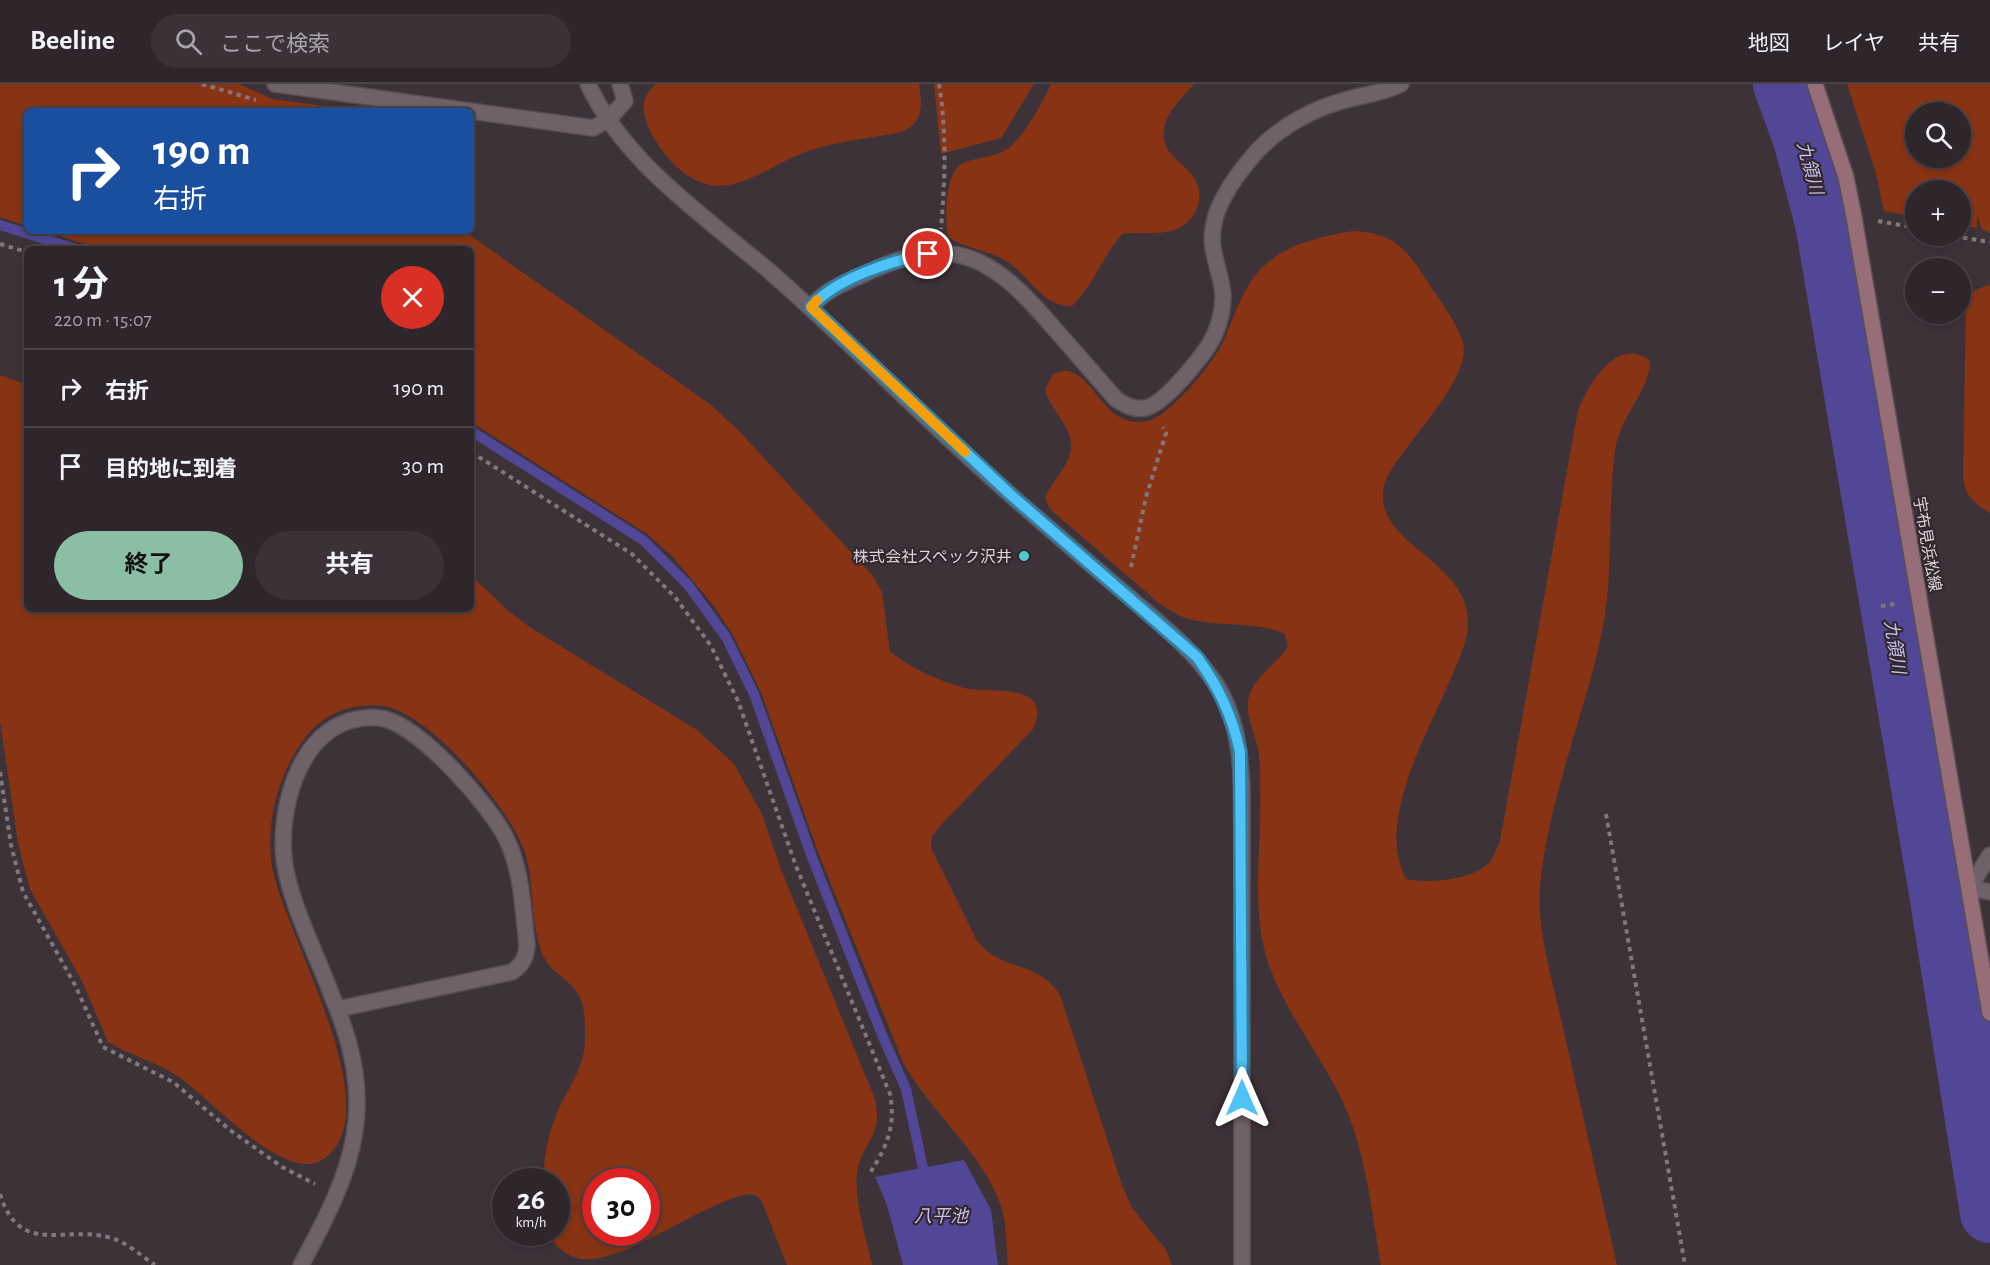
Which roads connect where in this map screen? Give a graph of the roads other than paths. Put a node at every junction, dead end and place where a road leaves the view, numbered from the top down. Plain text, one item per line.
1 (275, 84) edge
2 (588, 84) edge
3 (620, 84) edge
4 (1401, 84) edge
5 (1815, 84) edge
6 (448, 108) edge
7 (474, 112) edge
8 (608, 120) junction
9 (811, 307) junction
10 (1990, 855) edge
11 (1969, 888) junction
12 (1990, 892) edge
13 (338, 1009) junction
14 (1990, 1013) edge
15 (301, 1265) edge
16 (1242, 1265) edge

1 - 6 street
2 - 8 street
3 - 8 street
4 - 9 street
5 - 11 main road, 宇布見浜松線
7 - 8 street
8 - 9 street
9 - 16 street
10 - 11 street
11 - 12 street
11 - 14 main road, 宇布見浜松線
13 - 13 street
13 - 15 street

